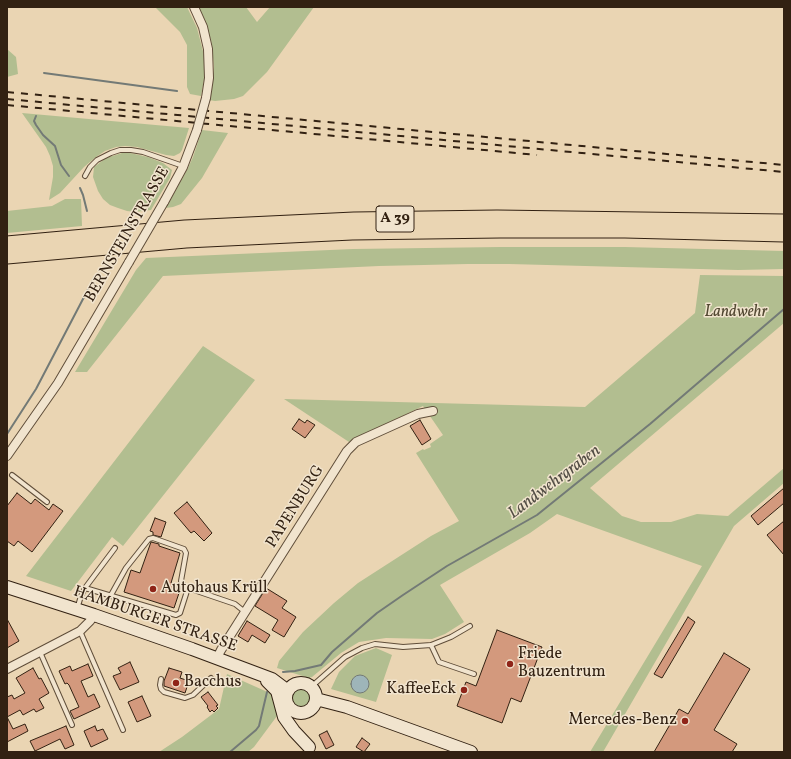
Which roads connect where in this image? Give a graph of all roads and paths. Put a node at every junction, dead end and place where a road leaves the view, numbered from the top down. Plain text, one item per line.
1 (194, 7) edge
2 (183, 166) junction
3 (85, 176) dead end
4 (784, 222) edge
5 (784, 234) edge
6 (7, 244) edge
7 (7, 256) edge
8 (433, 411) dead end
9 (7, 456) edge
10 (12, 475) dead end
11 (47, 502) dead end
12 (114, 548) dead end
13 (7, 587) edge
14 (85, 588) junction
15 (188, 588) junction
16 (111, 595) junction
17 (77, 609) junction
18 (245, 612) junction
19 (94, 614) junction
20 (470, 626) dead end
21 (80, 631) junction
22 (431, 645) junction
23 (40, 652) junction
24 (217, 658) junction
25 (7, 669) edge
26 (259, 674) junction
27 (474, 674) dead end
28 (211, 678) dead end
29 (161, 679) dead end
30 (311, 687) junction
31 (288, 690) junction
32 (316, 699) junction
33 (300, 712) junction
34 (72, 725) dead end
35 (123, 730) dead end
36 (310, 750) edge
37 (471, 752) edge

1 - 2 street, BERNSTEINSTRASSE, bridge
2 - 3 lane
2 - 9 street, BERNSTEINSTRASSE, bridge
4 - 6 highway, A 39
5 - 7 highway, A 39
8 - 18 street, PAPENBURG
10 - 11 lane
12 - 14 lane
13 - 17 main road, HAMBURGER STRASSE
14 - 16 lane
14 - 17 lane
15 - 16 lane
15 - 16 lane
15 - 18 lane
17 - 19 main road, HAMBURGER STRASSE
18 - 24 street, PAPENBURG
19 - 21 street
19 - 24 main road, HAMBURGER STRASSE
20 - 22 lane
21 - 23 street
21 - 35 lane
22 - 27 lane
22 - 30 lane
23 - 25 street
23 - 34 lane
24 - 26 main road, HAMBURGER STRASSE
26 - 31 main road, HAMBURGER STRASSE
26 - 36 main road
28 - 29 lane
30 - 31 main road
30 - 32 main road
31 - 33 main road
32 - 33 main road
32 - 37 main road
33 - 36 main road

